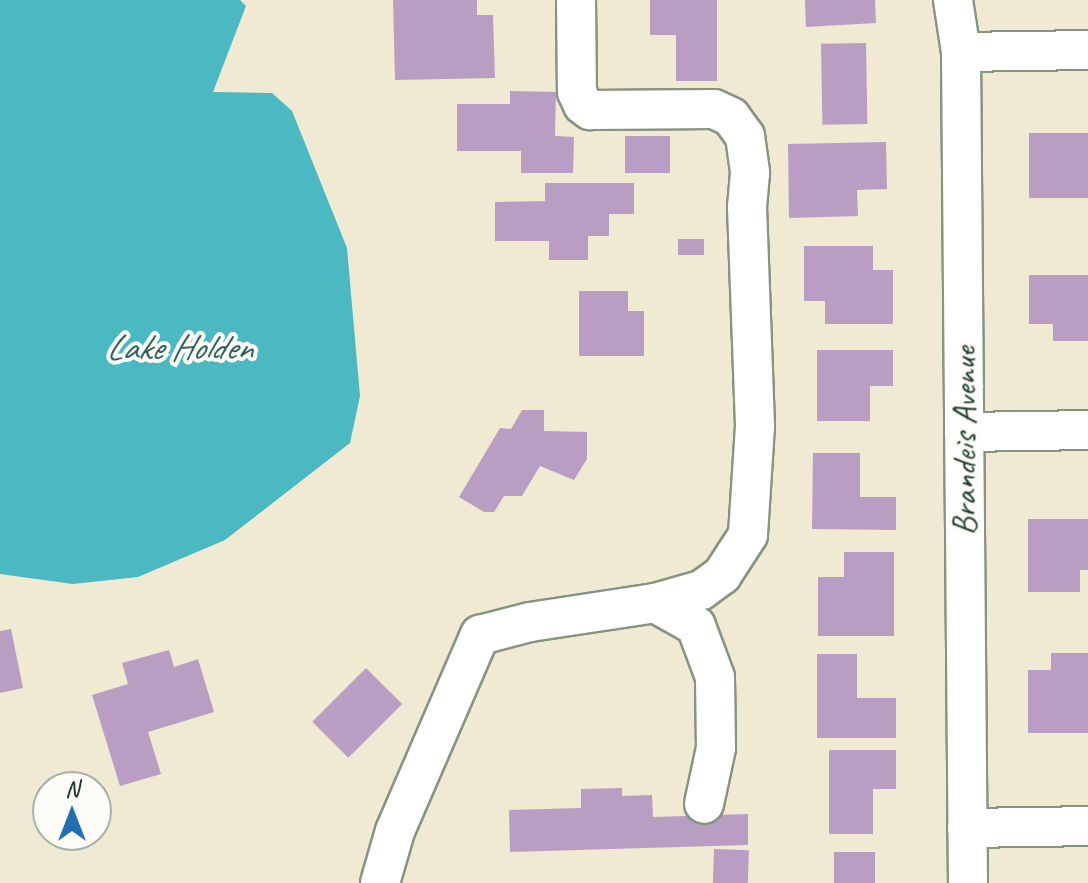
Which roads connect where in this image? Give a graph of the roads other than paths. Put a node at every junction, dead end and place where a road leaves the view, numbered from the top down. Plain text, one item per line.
1 (576, 0) edge
2 (953, 0) edge
3 (1088, 50) edge
4 (961, 52) junction
5 (1088, 430) edge
6 (964, 432) junction
7 (655, 603) junction
8 (704, 804) dead end
9 (1088, 826) edge
10 (967, 828) junction
11 (380, 883) edge
12 (968, 883) edge

1 - 7 street
2 - 4 street, Brandeis Avenue
3 - 4 street
4 - 6 street, Brandeis Avenue
5 - 6 street
6 - 10 street, Brandeis Avenue
7 - 8 street
7 - 11 street
9 - 10 street
10 - 12 street, Brandeis Avenue

